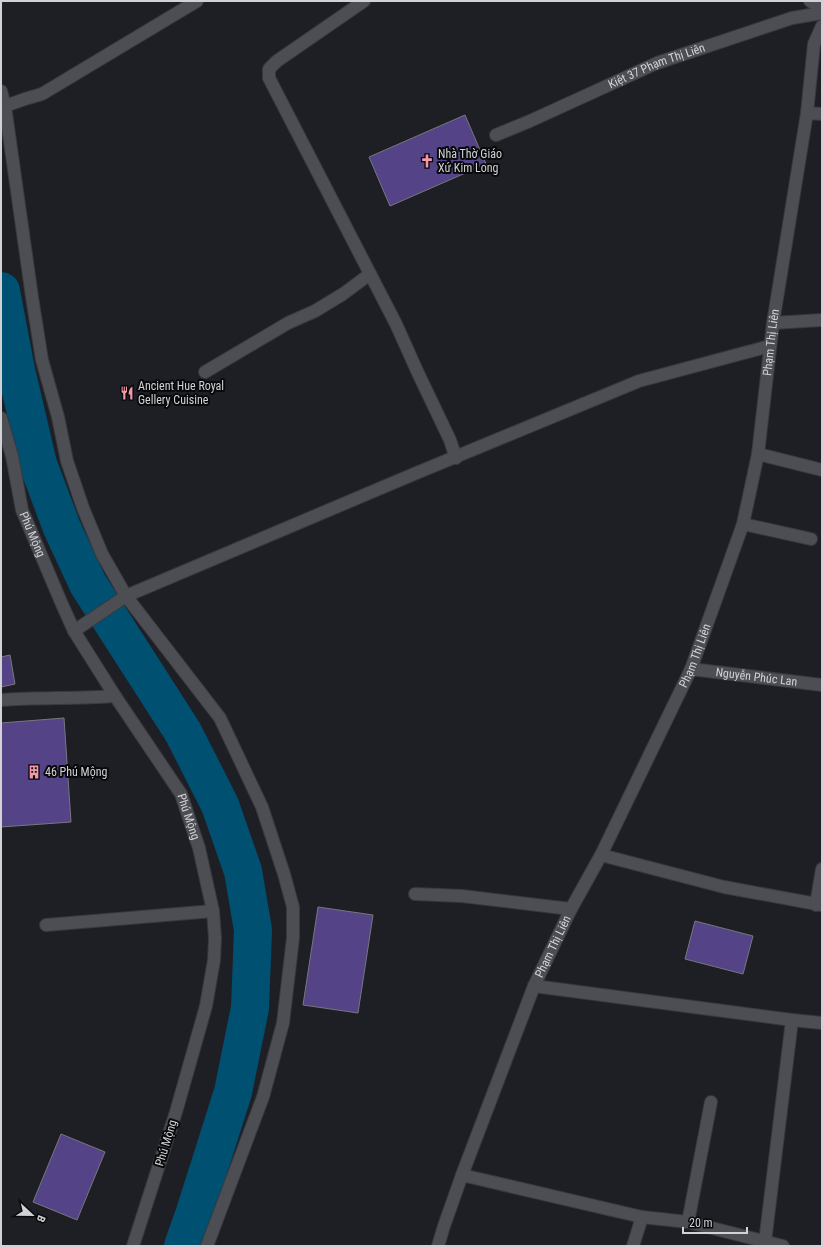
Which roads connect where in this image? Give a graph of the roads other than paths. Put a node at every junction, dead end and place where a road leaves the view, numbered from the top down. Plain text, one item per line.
1 (197, 1) edge
2 (364, 1) edge
3 (810, 1) edge
4 (822, 8) edge
5 (822, 13) edge
6 (822, 26) edge
7 (1, 91) edge
8 (5, 106) junction
9 (807, 113) junction
10 (822, 114) edge
11 (496, 135) dead end
12 (370, 274) junction
13 (822, 320) edge
14 (773, 324) junction
15 (770, 346) junction
16 (205, 372) dead end
17 (1, 418) edge
18 (758, 454) junction
19 (456, 458) junction
20 (822, 470) edge
21 (743, 524) junction
22 (811, 539) dead end
23 (126, 596) junction
24 (74, 631) junction
25 (691, 668) junction
26 (822, 685) edge
27 (115, 696) junction
28 (1, 700) edge
29 (601, 855) junction
30 (822, 869) edge
31 (415, 894) dead end
32 (819, 905) edge
33 (571, 909) junction
34 (214, 911) junction
35 (46, 925) dead end
36 (534, 986) junction
37 (792, 1020) junction
38 (822, 1023) edge
39 (711, 1102) dead end
40 (462, 1175) junction
41 (642, 1217) junction
42 (688, 1222) junction
43 (765, 1242) junction
44 (133, 1246) edge
45 (207, 1246) edge
46 (438, 1246) edge
47 (633, 1246) edge
48 (783, 1246) edge

1 - 8 street
2 - 12 street
3 - 4 street
5 - 11 street, Kiệt 37 Phạm Thị Liên
6 - 9 street, Phạm Thị Liên
7 - 8 street
8 - 23 street
9 - 10 street
9 - 14 street, Phạm Thị Liên
12 - 16 street
12 - 19 street
13 - 14 street
14 - 15 street, Phạm Thị Liên
15 - 18 street, Phạm Thị Liên
15 - 19 street
17 - 24 street, Phú Mộng
18 - 20 street
18 - 21 street, Phạm Thị Liên
19 - 23 street
21 - 22 street
21 - 25 street, Phạm Thị Liên
23 - 24 street
23 - 45 street
24 - 27 street, Phú Mộng
25 - 26 street, Nguyễn Phúc Lan
25 - 29 street, Phạm Thị Liên
27 - 28 street
27 - 34 street, Phú Mộng
29 - 32 street
29 - 33 street, Phạm Thị Liên
30 - 32 street
31 - 33 street
33 - 36 street, Phạm Thị Liên
34 - 35 street
34 - 44 street, Phú Mộng
36 - 37 street
36 - 40 street, Phạm Thị Liên
37 - 38 street
37 - 43 street
39 - 42 street
40 - 41 street
40 - 46 street, Phạm Thị Liên
41 - 42 street
41 - 47 street
42 - 43 street
43 - 48 street

